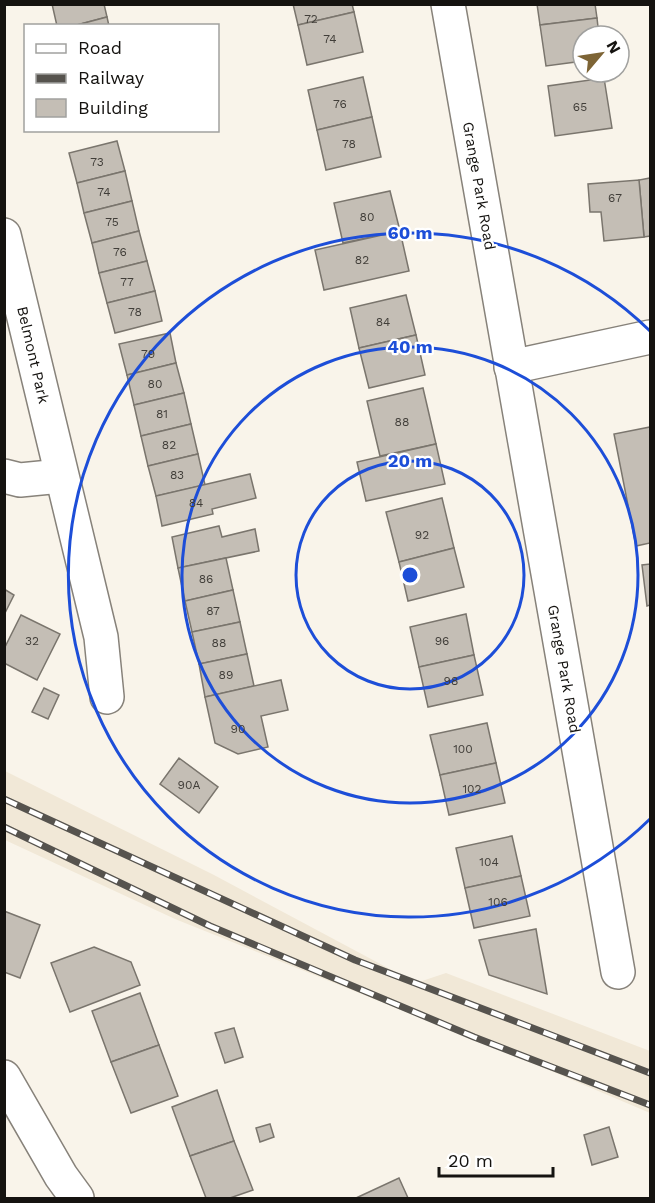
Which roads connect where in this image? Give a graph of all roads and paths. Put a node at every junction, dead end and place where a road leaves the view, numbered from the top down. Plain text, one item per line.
1 (448, 4) edge
2 (4, 235) edge
3 (651, 337) edge
4 (511, 367) junction
5 (4, 476) edge
6 (61, 476) junction
7 (107, 697) dead end
8 (618, 972) dead end
9 (4, 1077) edge
10 (77, 1198) edge

1 - 4 street, Grange Park Road
2 - 6 street, Belmont Park
3 - 4 street
4 - 8 street, Grange Park Road
5 - 6 street
6 - 7 street, Belmont Park
9 - 10 street

